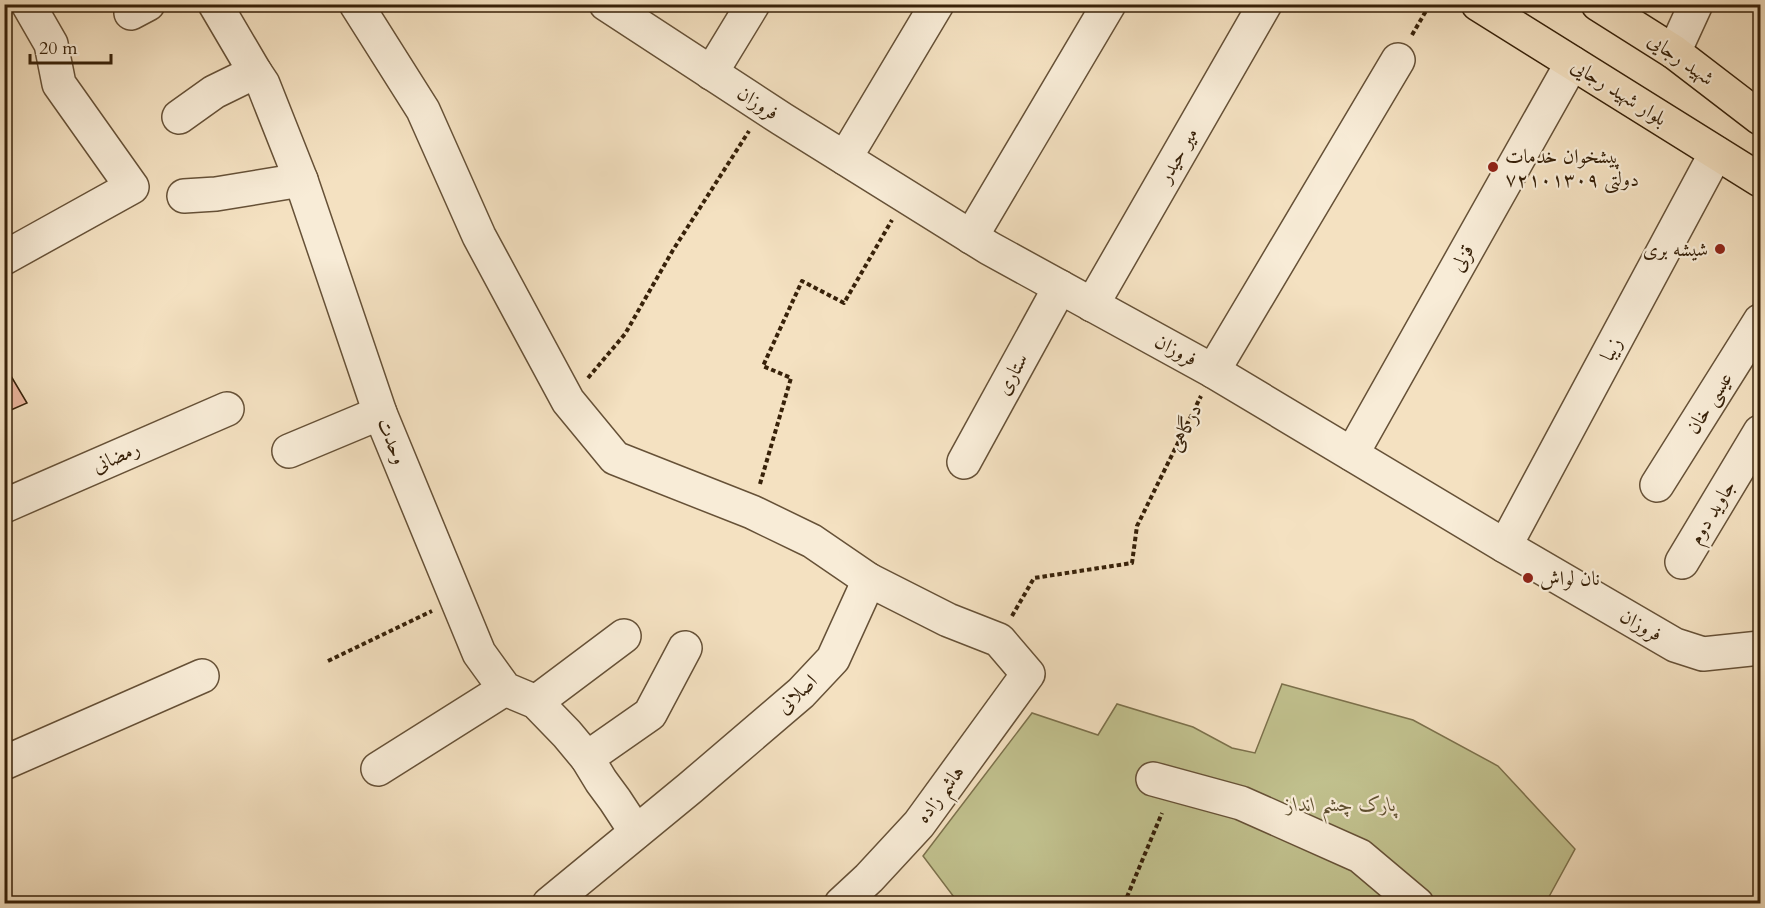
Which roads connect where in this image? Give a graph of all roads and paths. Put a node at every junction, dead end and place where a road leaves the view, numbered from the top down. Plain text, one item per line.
1 (28, 4) edge
2 (215, 4) edge
3 (356, 4) edge
4 (606, 4) edge
5 (753, 4) edge
6 (937, 4) edge
7 (1109, 4) edge
8 (1264, 4) edge
9 (1478, 4) edge
10 (1598, 4) edge
11 (1696, 4) edge
12 (1674, 52) junction
13 (1398, 60) dead end
14 (1572, 63) junction
15 (255, 72) junction
16 (711, 73) junction
17 (764, 108) junction
18 (178, 117) dead end
19 (1761, 118) edge
20 (1716, 153) junction
21 (844, 158) junction
22 (301, 180) junction
23 (1761, 180) edge
24 (184, 196) dead end
25 (906, 196) junction
26 (971, 237) junction
27 (4, 258) edge
28 (1060, 286) junction
29 (1092, 305) junction
30 (1761, 321) edge
31 (1213, 371) junction
32 (568, 401) junction
33 (227, 409) dead end
34 (380, 413) junction
35 (1757, 446) edge
36 (289, 451) dead end
37 (1352, 454) junction
38 (964, 462) dead end
39 (1657, 485) dead end
40 (4, 506) edge
41 (752, 512) junction
42 (1505, 546) junction
43 (1682, 562) dead end
44 (869, 580) junction
45 (457, 598) junction
46 (624, 636) dead end
47 (999, 640) junction
48 (685, 648) dead end
49 (1761, 648) edge
50 (328, 661) dead end
51 (202, 676) dead end
52 (505, 689) junction
53 (536, 702) junction
54 (587, 758) junction
55 (4, 764) edge
56 (378, 769) dead end
57 (1163, 782) joint
58 (636, 832) junction
59 (549, 903) edge
60 (841, 903) edge
61 (1124, 903) edge
62 (1417, 903) edge

1 - 27 street
2 - 15 street, وحدت
3 - 32 street
4 - 16 street, فروزان
5 - 16 street
6 - 21 street
7 - 26 street
8 - 29 street, میر حیدر
9 - 14 highway, بلوار شهید رجایی
10 - 12 highway, شهید رجایی
11 - 12 street
12 - 19 highway, شهید رجایی
13 - 31 street
14 - 20 highway, بلوار شهید رجایی
14 - 37 street, قزلی
15 - 18 street
15 - 22 street, وحدت
16 - 17 street, فروزان
17 - 21 street, فروزان
17 - 32 path
20 - 23 highway, بلوار شهید رجایی
20 - 42 street, زیبا
21 - 25 street, فروزان
22 - 24 street
22 - 34 street, وحدت
25 - 26 street, فروزان
25 - 41 path
26 - 28 street, فروزان
28 - 29 street, فروزان
28 - 38 street, ستاری
29 - 31 street, فروزان
30 - 39 street, عیسی خان
31 - 37 street, فروزان
31 - 47 path, درگاهی
32 - 41 street
33 - 40 street, رمضانی
34 - 36 street
34 - 45 street, وحدت
35 - 43 street, جاوید دوم
37 - 42 street, فروزان
41 - 44 street
42 - 49 street, فروزان
44 - 47 street
44 - 58 street, اصلانی
45 - 50 path
45 - 52 street, وحدت
46 - 53 street
47 - 60 street, هاشم زاده
48 - 54 street
51 - 55 street
52 - 53 street
52 - 56 street
53 - 54 street
54 - 58 street
57 - 61 path
57 - 62 street
58 - 59 street, اصلانی

